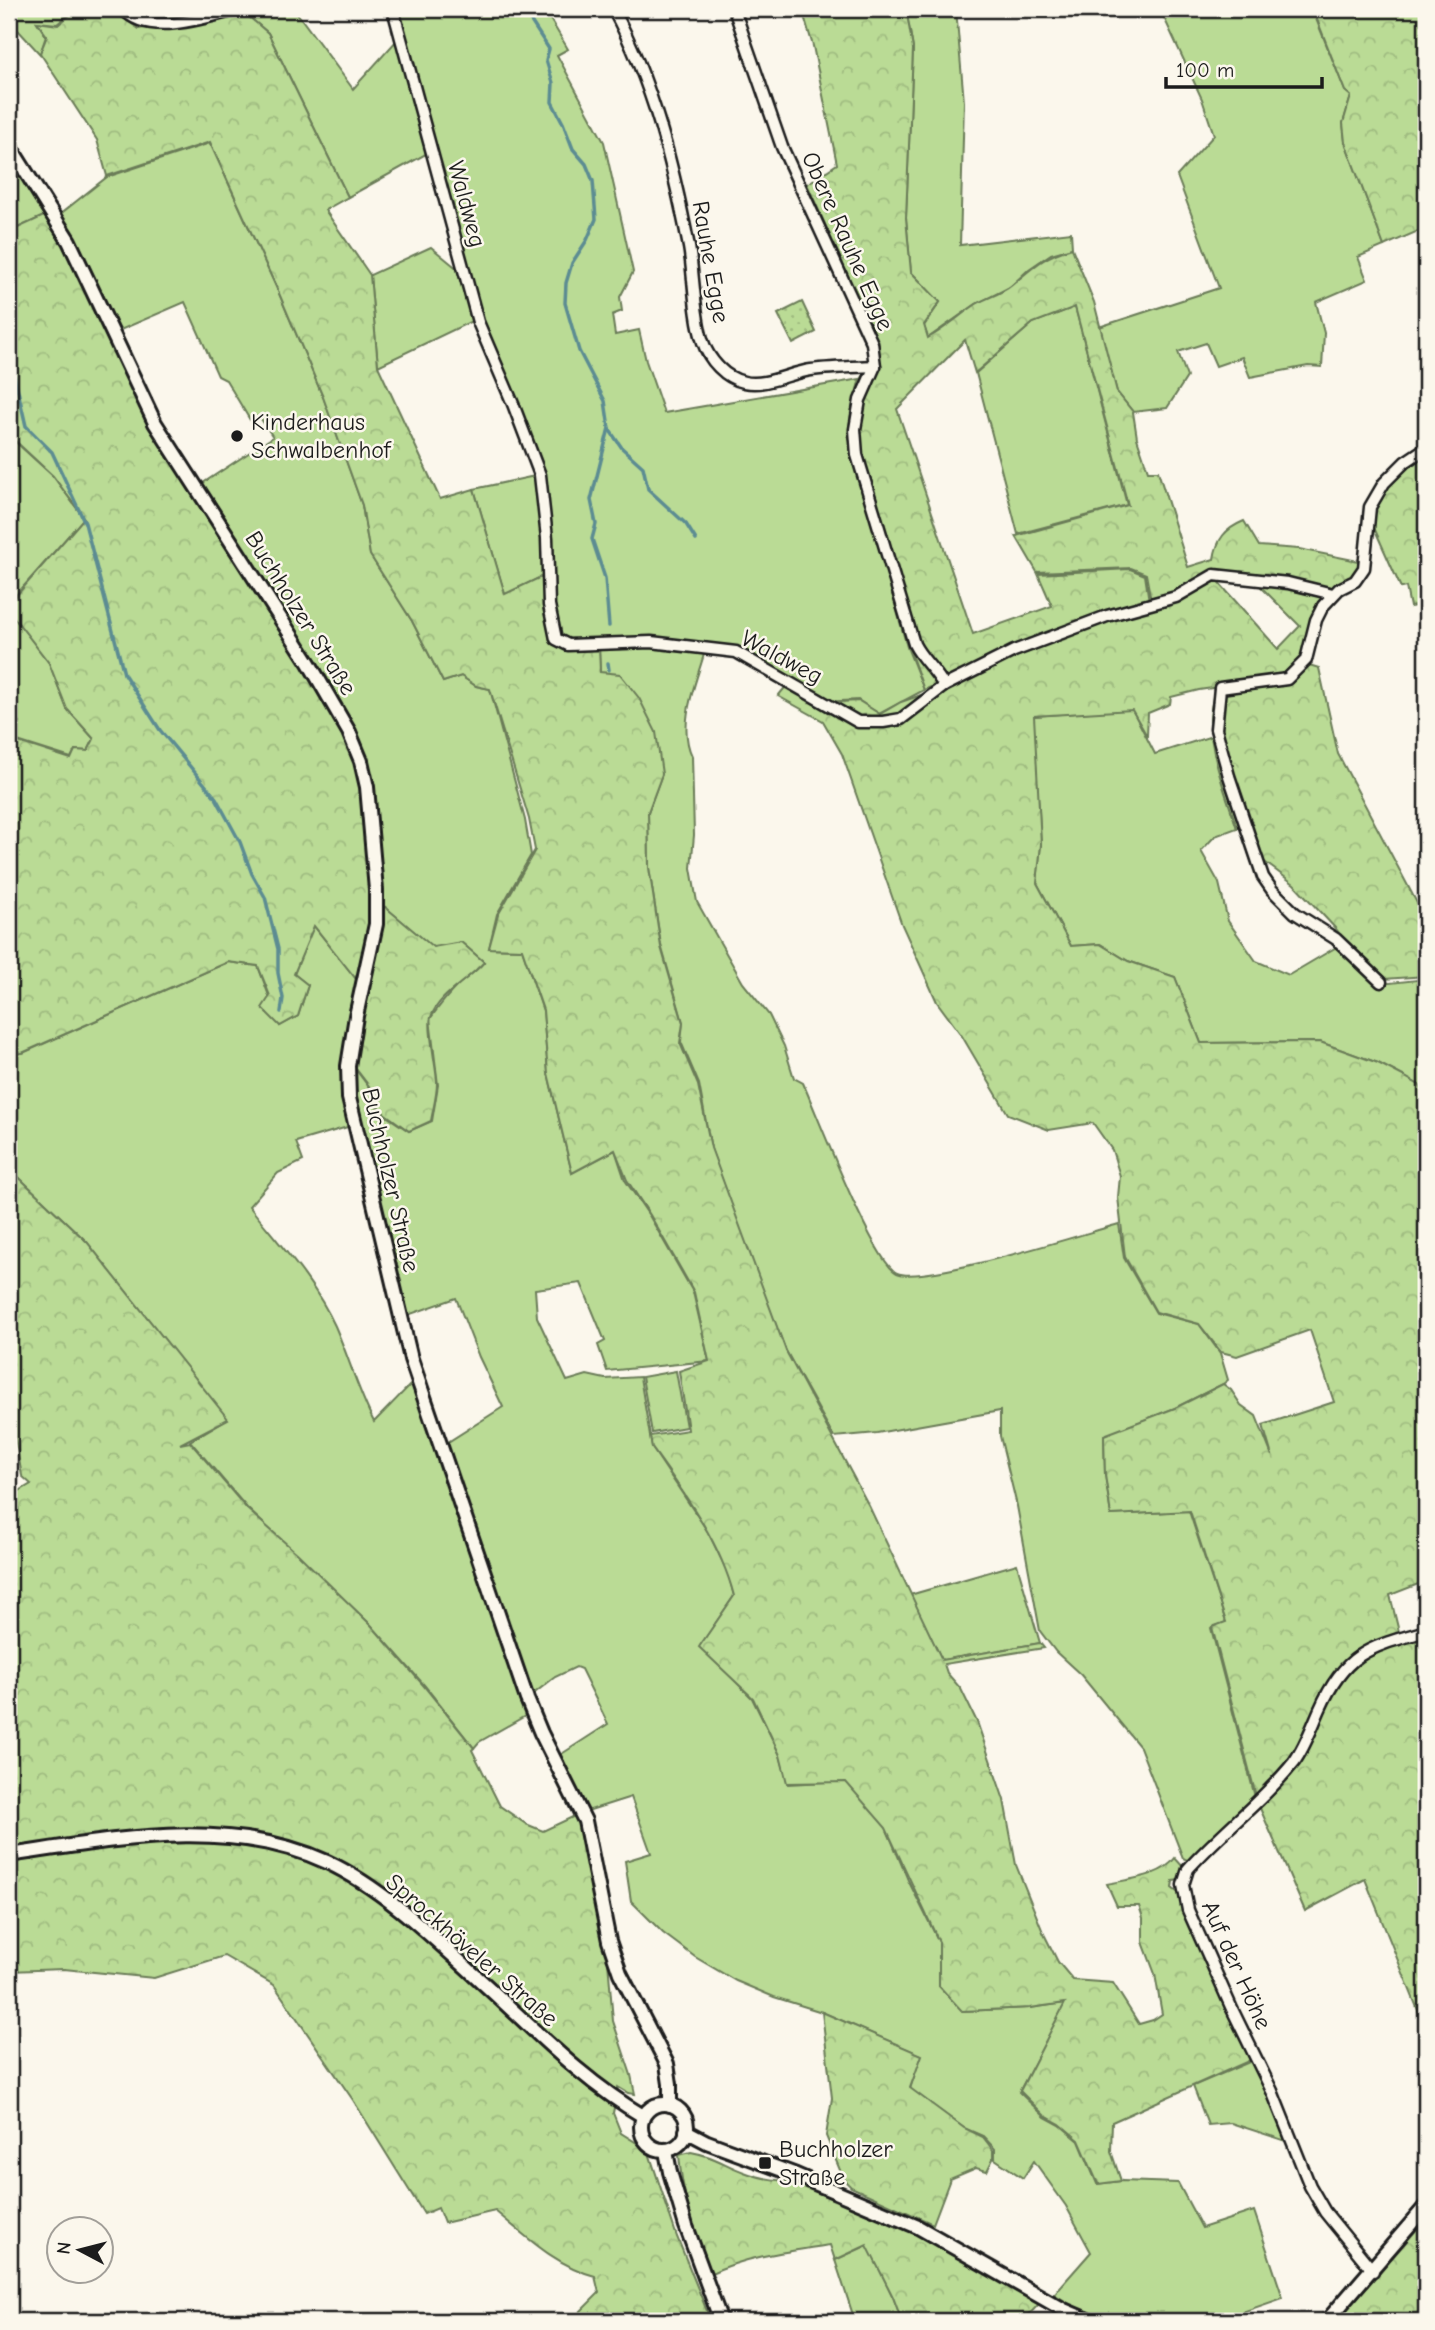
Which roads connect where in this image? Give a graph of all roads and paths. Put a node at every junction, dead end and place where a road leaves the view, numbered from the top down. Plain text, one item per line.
1 (123, 9) edge
2 (240, 9) edge
3 (393, 9) edge
4 (613, 9) edge
5 (734, 9) edge
6 (9, 145) edge
7 (875, 366) junction
8 (1426, 452) edge
9 (1334, 594) junction
10 (944, 686) junction
11 (1381, 982) dead end
12 (1426, 1631) edge
13 (9, 1854) edge
14 (670, 2105) junction
15 (643, 2116) junction
16 (686, 2131) junction
17 (666, 2151) junction
18 (1426, 2207) edge
19 (1373, 2271) junction
20 (721, 2321) edge
21 (1090, 2321) edge
22 (1327, 2321) edge

1 - 2 street
3 - 10 street, Waldweg
4 - 7 street, Rauhe Egge
5 - 7 street, Obere Rauhe Egge
6 - 14 street, Buchholzer Straße
7 - 10 street, Obere Rauhe Egge
8 - 9 street
9 - 10 street, Waldweg
9 - 11 street
12 - 19 street, Auf der Höhe
13 - 15 street, Sprockhöveler Straße
14 - 15 street
14 - 16 street
15 - 17 street
16 - 17 street
16 - 21 street
17 - 20 street
18 - 19 street
19 - 22 street

